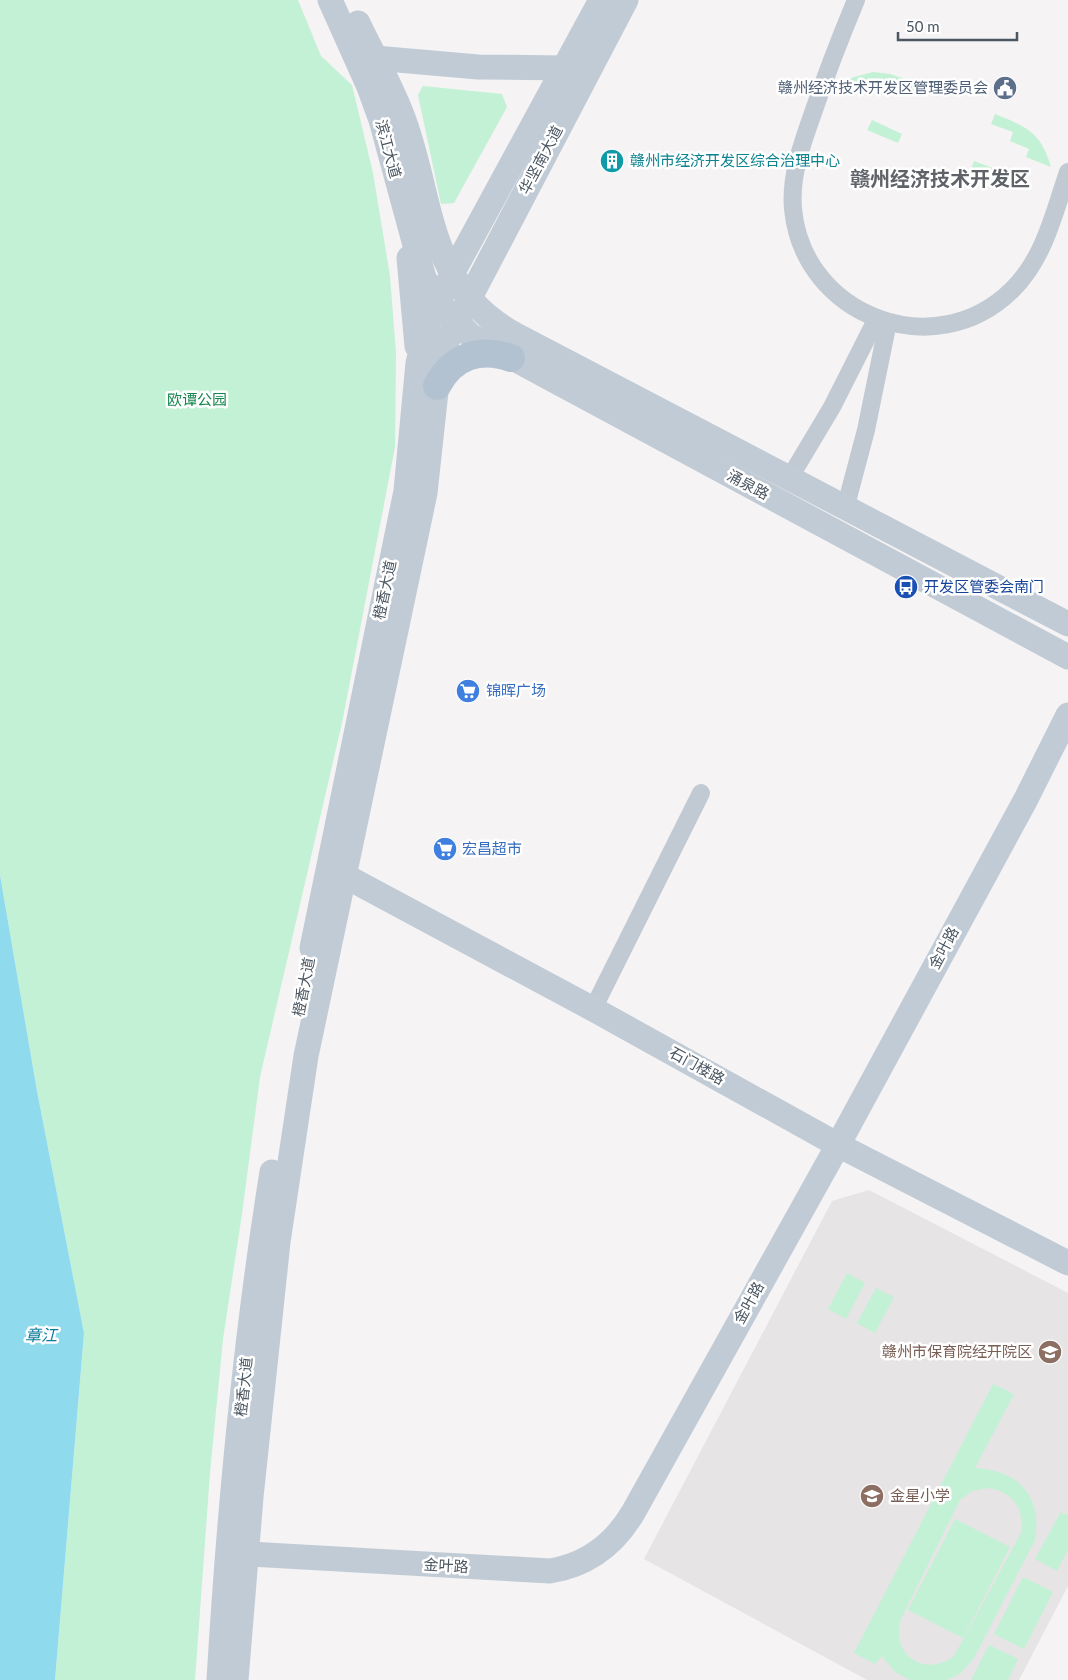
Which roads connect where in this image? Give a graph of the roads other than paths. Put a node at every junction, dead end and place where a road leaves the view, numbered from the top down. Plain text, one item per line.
1 (330, 0) edge
2 (347, 0) edge
3 (601, 0) edge
4 (626, 0) edge
5 (856, 0) edge
6 (375, 58) junction
7 (565, 68) junction
8 (1068, 172) edge
9 (396, 182) junction
10 (453, 272) junction
11 (469, 297) junction
12 (437, 302) junction
13 (883, 320) junction
14 (456, 321) junction
15 (511, 358) junction
16 (418, 363) junction
17 (437, 386) junction
18 (789, 479) junction
19 (845, 509) junction
20 (1068, 624) edge
21 (1068, 657) edge
22 (1068, 715) edge
23 (701, 793) dead end
24 (336, 871) junction
25 (593, 1009) junction
26 (838, 1145) junction
27 (1068, 1263) edge
28 (236, 1554) junction
29 (219, 1680) edge
30 (236, 1680) edge

1 - 9 main road, 滨江大道
2 - 6 main road, 滨江大道
3 - 7 main road, 华坚南大道
4 - 11 main road, 华坚南大道
5 - 13 street
6 - 7 main road
6 - 10 main road, 滨江大道
7 - 10 main road, 华坚南大道
8 - 13 street
9 - 12 main road, 滨江大道
9 - 16 main road
10 - 11 main road, 涌泉路
10 - 12 main road, 华坚南大道
11 - 14 main road, 华坚南大道
11 - 18 main road, 涌泉路
12 - 14 main road, 涌泉路
12 - 16 main road, 橙香大道
13 - 18 street
13 - 19 street
14 - 15 main road, 涌泉路
14 - 17 main road, 橙香大道
15 - 17 main road
15 - 21 main road, 涌泉路
16 - 24 main road, 橙香大道
17 - 24 main road, 橙香大道
18 - 19 main road, 涌泉路
19 - 20 main road, 涌泉路
22 - 26 main road, 金叶路
23 - 25 street
24 - 25 main road, 石门楼路
24 - 28 main road, 橙香大道
24 - 28 main road, 橙香大道
25 - 26 main road, 石门楼路
26 - 27 main road, 石门楼路
26 - 28 main road, 金叶路
28 - 29 main road, 橙香大道
28 - 30 main road, 橙香大道

